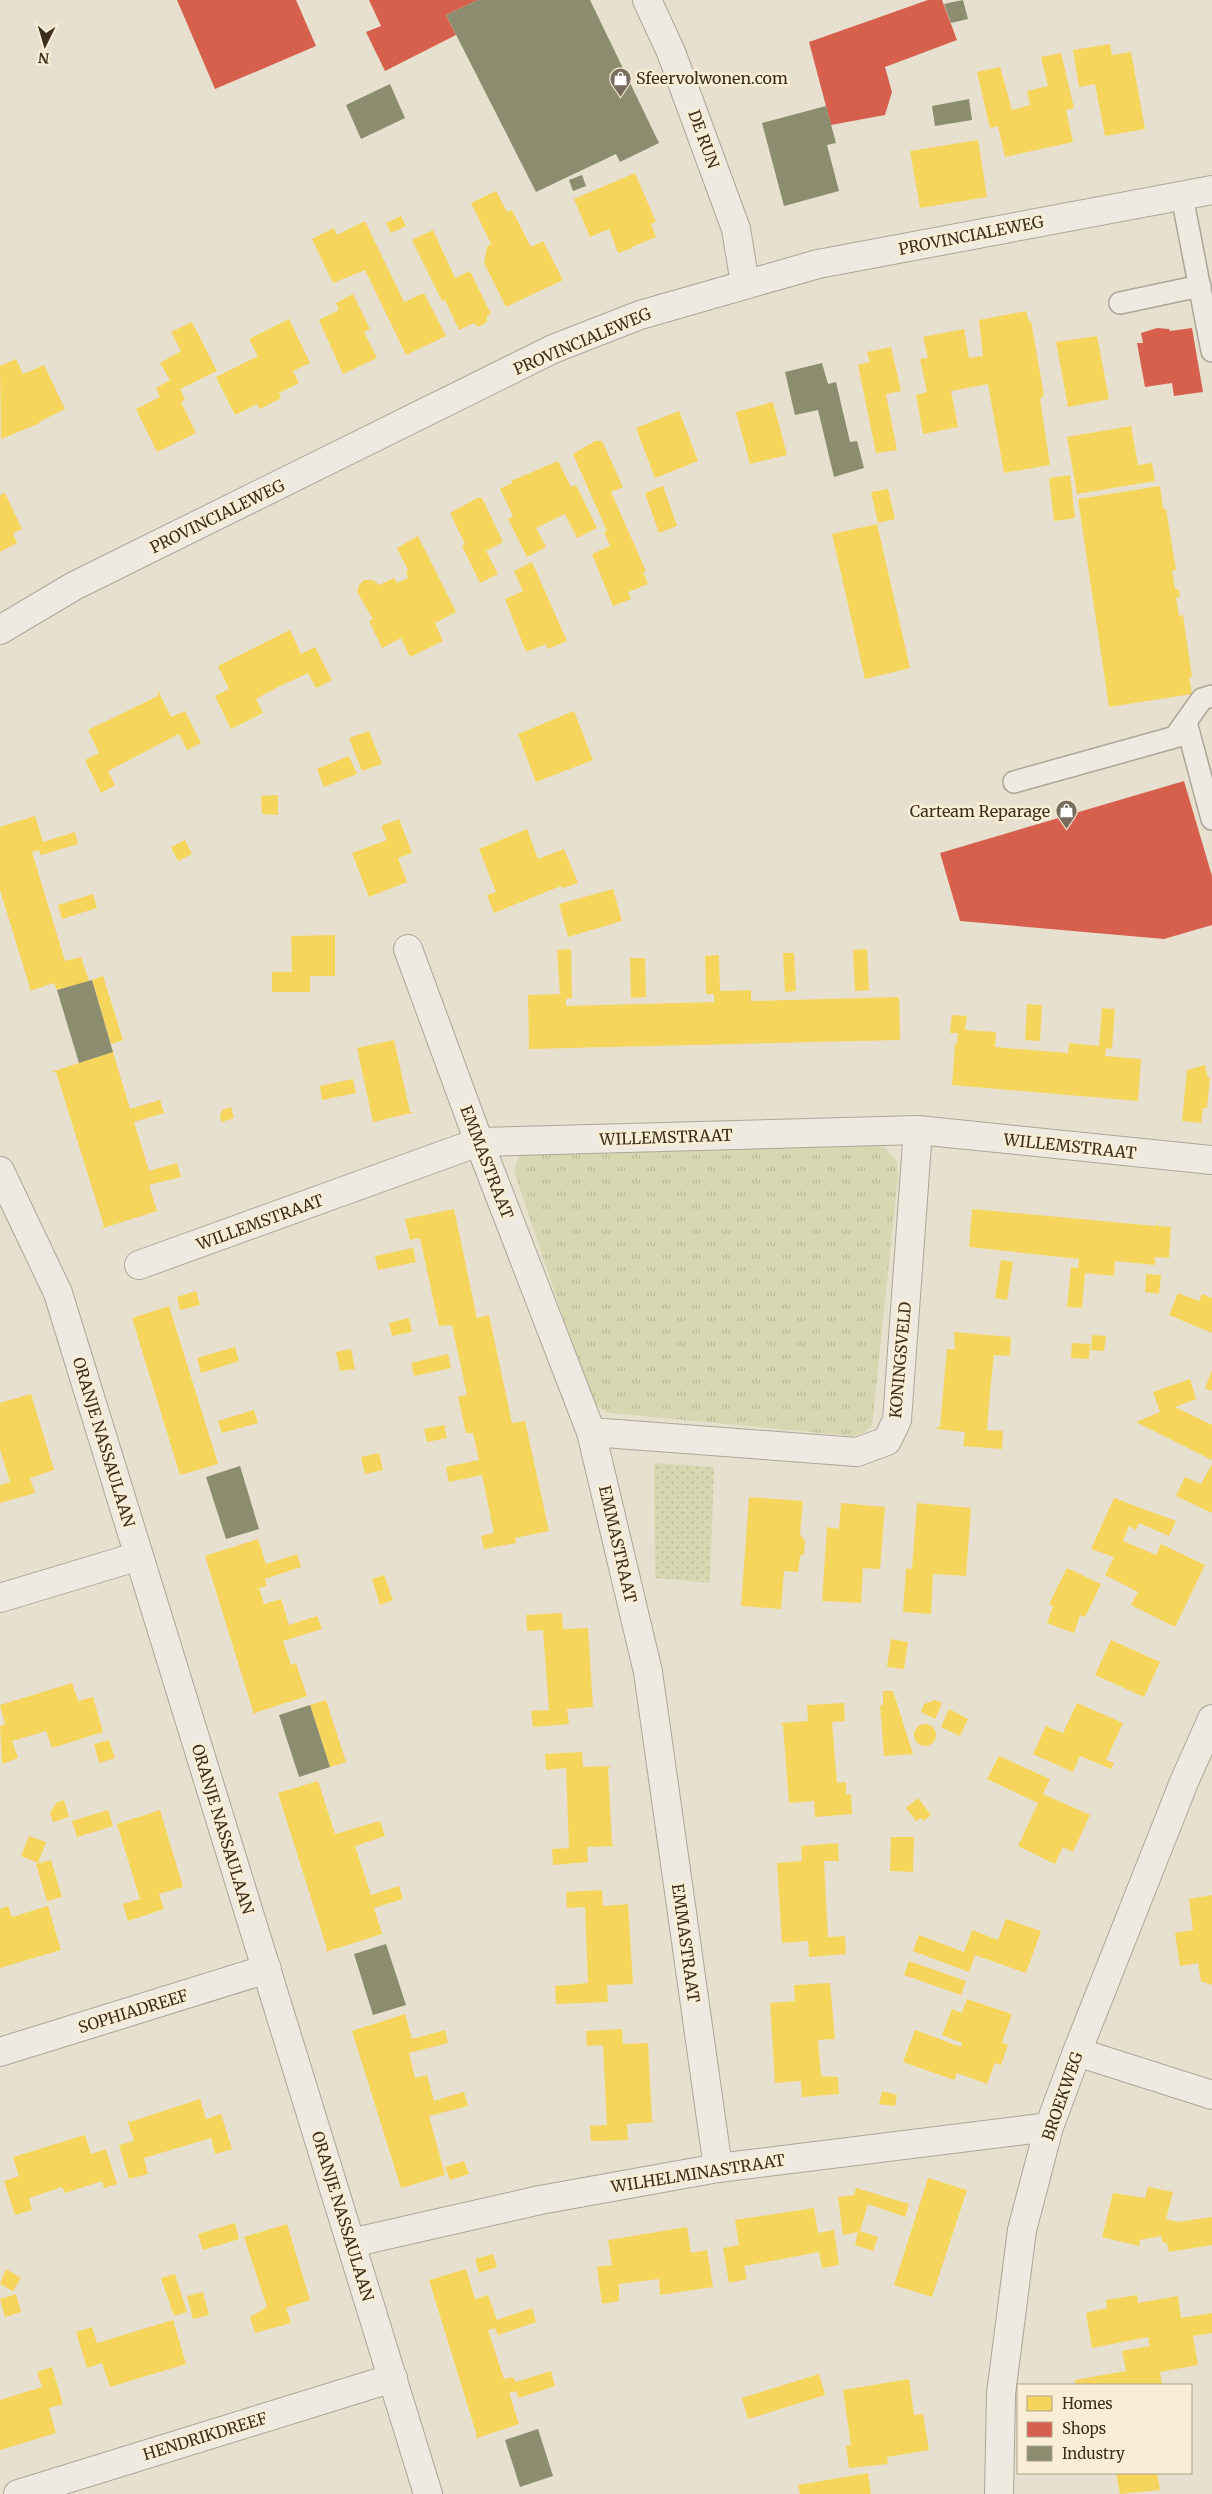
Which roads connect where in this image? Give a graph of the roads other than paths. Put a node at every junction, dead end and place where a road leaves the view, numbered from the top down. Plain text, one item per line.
1 (647, 0) edge
2 (1212, 190) edge
3 (1182, 196) junction
4 (745, 284) junction
5 (1200, 286) junction
6 (1120, 303) dead end
7 (1212, 351) edge
8 (0, 630) edge
9 (1212, 696) edge
10 (1186, 722) junction
11 (1014, 782) dead end
12 (1212, 819) edge
13 (408, 949) dead end
14 (918, 1130) junction
15 (479, 1142) junction
16 (1212, 1160) edge
17 (0, 1171) edge
18 (139, 1265) dead end
19 (591, 1432) junction
20 (139, 1556) junction
21 (0, 1598) edge
22 (1212, 1719) edge
23 (266, 1969) junction
24 (0, 2052) edge
25 (1077, 2052) junction
26 (1212, 2095) edge
27 (1049, 2127) junction
28 (718, 2168) junction
29 (351, 2243) junction
30 (393, 2378) junction
31 (18, 2494) edge
32 (428, 2494) edge
33 (999, 2494) edge

1 - 4 street, DE RUN
2 - 3 street, PROVINCIALEWEG
3 - 4 street, PROVINCIALEWEG
3 - 5 lane
4 - 8 street, PROVINCIALEWEG
5 - 6 lane
5 - 7 lane
9 - 10 lane
10 - 11 lane
10 - 12 lane
13 - 15 street, EMMASTRAAT
14 - 15 street, WILLEMSTRAAT
14 - 16 street, WILLEMSTRAAT
14 - 19 street, KONINGSVELD
15 - 18 street, WILLEMSTRAAT
15 - 19 street, EMMASTRAAT
17 - 20 street, ORANJE NASSAULAAN
19 - 28 street, EMMASTRAAT
20 - 21 street
20 - 23 street, ORANJE NASSAULAAN
22 - 25 street, BROEKWEG
23 - 24 street, SOPHIADREEF
23 - 29 street, ORANJE NASSAULAAN
25 - 26 street
25 - 27 street, BROEKWEG
27 - 28 street, WILHELMINASTRAAT
27 - 33 street, BROEKWEG
28 - 29 street, WILHELMINASTRAAT
29 - 30 street, ORANJE NASSAULAAN
30 - 31 street, HENDRIKDREEF
30 - 32 street, ORANJE NASSAULAAN

